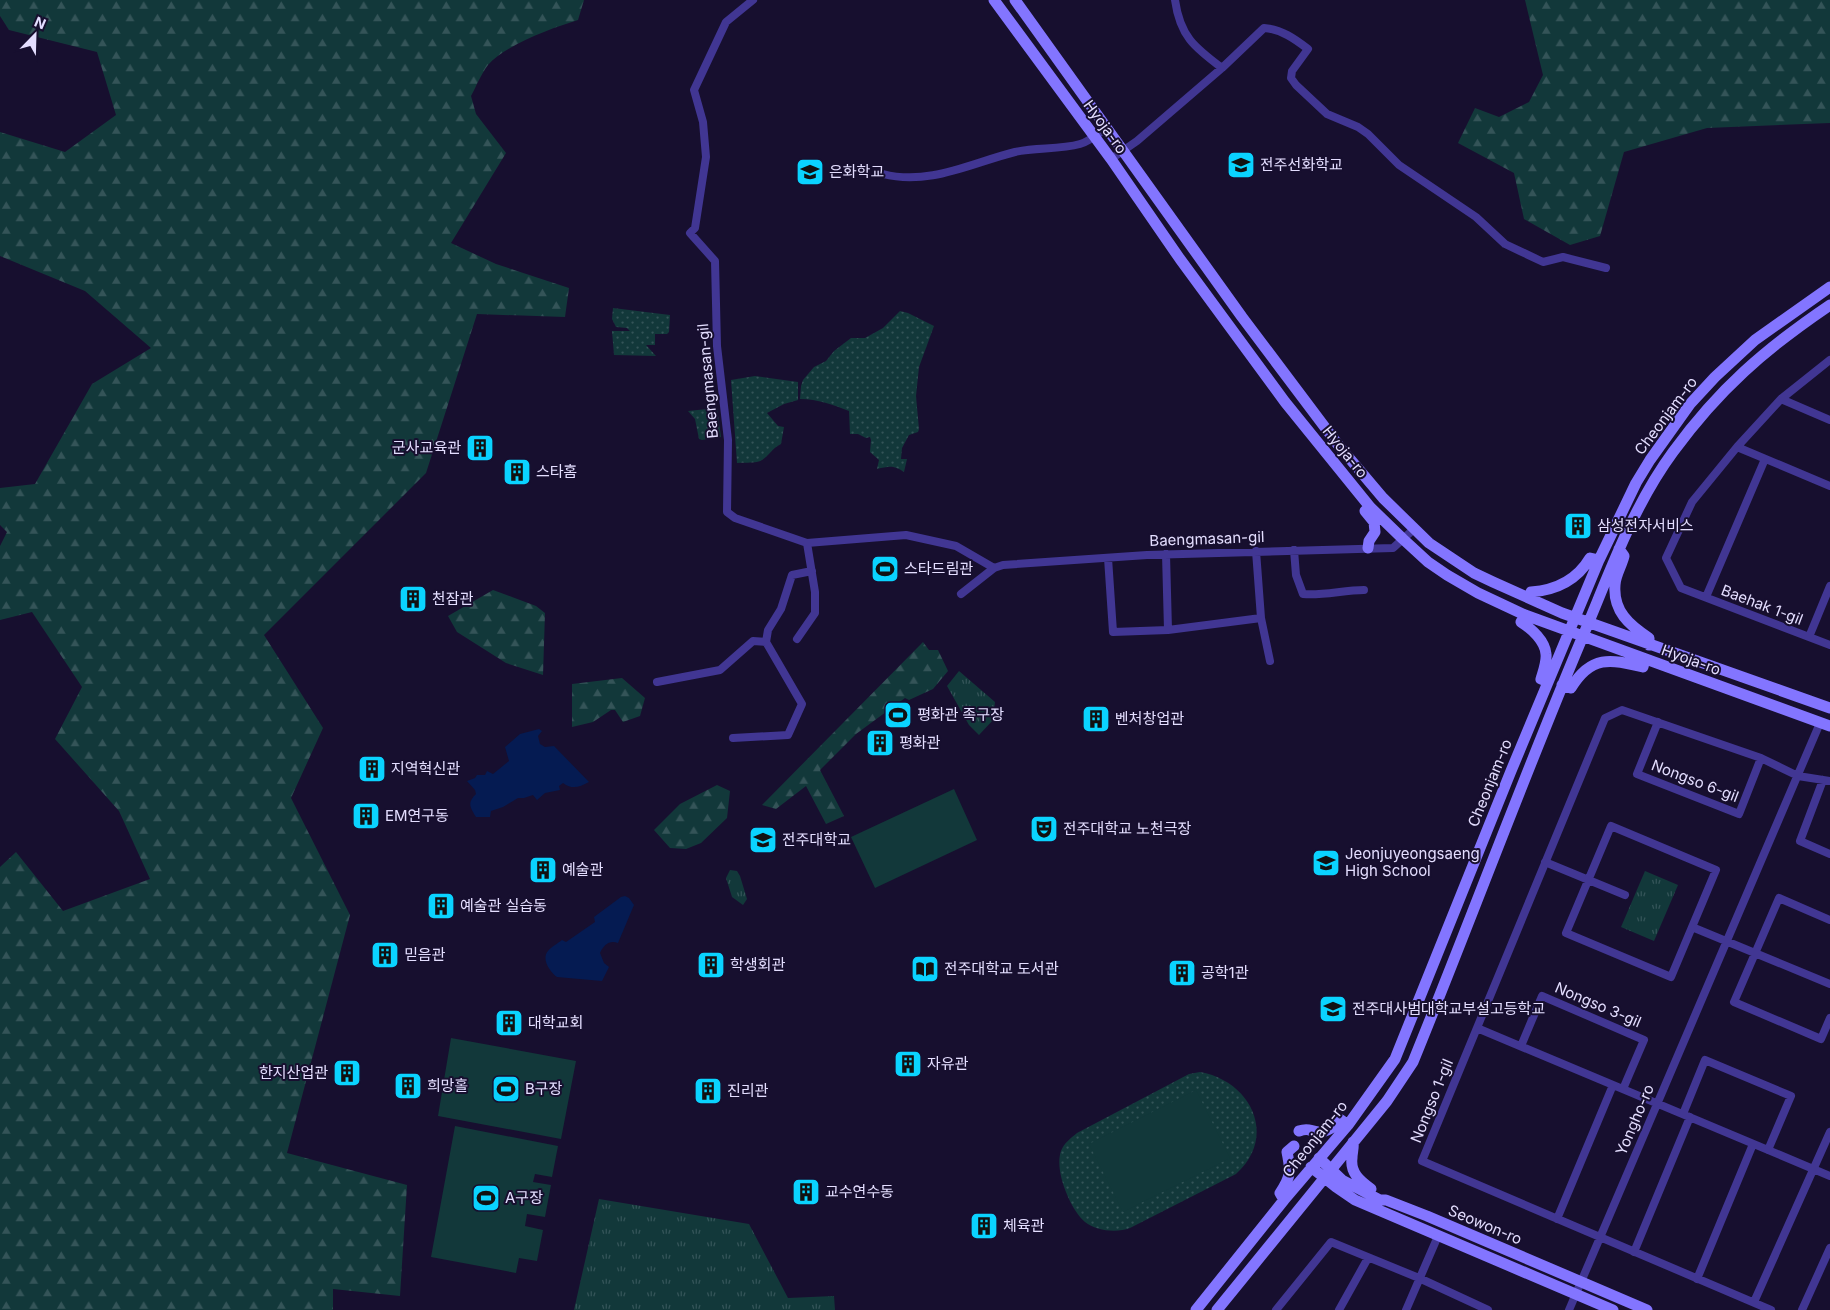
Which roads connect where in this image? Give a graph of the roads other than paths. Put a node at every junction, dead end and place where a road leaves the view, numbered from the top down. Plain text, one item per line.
1 (753, 0) edge
2 (994, 0) edge
3 (1016, 0) edge
4 (1175, 0) edge
5 (1222, 68) junction
6 (1106, 128) junction
7 (1094, 138) junction
8 (1123, 151) junction
9 (1111, 160) junction
10 (883, 174) dead end
11 (1606, 268) dead end
12 (1830, 287) edge
13 (1814, 298) junction
14 (1828, 309) edge
15 (1830, 360) edge
16 (1781, 399) junction
17 (1830, 420) edge
18 (1737, 447) junction
19 (1765, 459) junction
20 (1830, 486) edge
21 (1370, 507) junction
22 (1414, 529) junction
23 (1403, 539) junction
24 (807, 543) junction
25 (1368, 548) junction
26 (1294, 550) junction
27 (1619, 550) junction
28 (1256, 551) junction
29 (1166, 554) junction
30 (1108, 558) junction
31 (1599, 560) junction
32 (994, 568) junction
33 (812, 572) junction
34 (1830, 586) edge
35 (1364, 590) dead end
36 (961, 594) dead end
37 (1706, 597) junction
38 (1529, 598) junction
39 (1525, 615) junction
40 (1261, 618) junction
41 (1575, 618) junction
42 (1589, 623) junction
43 (1168, 630) junction
44 (1570, 632) junction
45 (1583, 637) junction
46 (1809, 637) junction
47 (797, 639) dead end
48 (766, 642) junction
49 (1830, 644) edge
50 (1649, 645) junction
51 (1645, 659) junction
52 (1270, 661) dead end
53 (657, 682) dead end
54 (1548, 682) junction
55 (1562, 685) junction
56 (1829, 706) edge
57 (1658, 722) junction
58 (1825, 724) edge
59 (733, 738) dead end
60 (1761, 758) junction
61 (1798, 776) junction
62 (1826, 780) edge
63 (1830, 854) edge
64 (1545, 862) junction
65 (1588, 880) junction
66 (1625, 895) dead end
67 (1830, 920) edge
68 (1692, 927) junction
69 (1726, 942) junction
70 (1755, 953) junction
71 (1830, 984) edge
72 (1830, 1018) edge
73 (1477, 1028) junction
74 (1521, 1046) junction
75 (1613, 1085) junction
76 (1623, 1089) junction
77 (1658, 1103) junction
78 (1686, 1116) junction
79 (1348, 1125) junction
80 (1299, 1132) dead end
81 (1830, 1132) edge
82 (1353, 1142) junction
83 (1754, 1144) junction
84 (1294, 1146) dead end
85 (1768, 1150) junction
86 (1315, 1162) junction
87 (1814, 1169) junction
88 (1328, 1174) junction
89 (1830, 1176) edge
90 (1284, 1200) junction
91 (1386, 1200) junction
92 (1556, 1219) junction
93 (1438, 1236) junction
94 (1599, 1238) junction
95 (1830, 1248) edge
96 (1634, 1252) junction
97 (1368, 1258) junction
98 (1419, 1278) junction
99 (1697, 1278) junction
100 (1580, 1281) junction
101 (1575, 1294) junction
102 (1754, 1302) junction
103 (1469, 1306) edge
104 (1196, 1310) edge
105 (1217, 1310) edge
106 (1276, 1310) edge
107 (1339, 1310) edge
108 (1406, 1310) edge
109 (1488, 1310) edge
110 (1569, 1310) edge
111 (1613, 1310) edge
112 (1647, 1310) edge
113 (1771, 1310) edge
114 (1802, 1310) edge

1 - 24 street, Baengmasan-gil
2 - 7 main road, Hyoja-ro
3 - 6 main road, Hyoja-ro
4 - 5 street
5 - 8 street
5 - 11 street
6 - 7 street
6 - 8 main road, Hyoja-ro
7 - 9 main road, Hyoja-ro
7 - 10 street
8 - 9 street
8 - 22 main road, Hyoja-ro
9 - 21 main road, Hyoja-ro
12 - 13 main road, Cheonjam-ro
13 - 14 street
13 - 31 main road, Cheonjam-ro
14 - 27 main road, Cheonjam-ro
15 - 16 street
16 - 17 street
16 - 18 street
18 - 19 street
18 - 37 street, Baehak 1-gil
19 - 20 street
19 - 37 street, Baehak 1-gil
21 - 23 main road, Hyoja-ro
21 - 25 main road
22 - 23 street, Baengmasan-gil
22 - 38 main road, Hyoja-ro
23 - 25 street, Baengmasan-gil
23 - 39 main road, Hyoja-ro
24 - 32 street, Baengmasan-gil
24 - 33 street
25 - 26 street, Baengmasan-gil
26 - 28 street, Baengmasan-gil
26 - 35 street
27 - 42 main road, Cheonjam-ro
27 - 50 main road
28 - 29 street, Baengmasan-gil
28 - 40 street
29 - 30 street, Baengmasan-gil
29 - 43 street
30 - 32 street, Baengmasan-gil
30 - 43 street
31 - 38 main road
31 - 41 main road, Cheonjam-ro
32 - 36 street, Baengmasan-gil
33 - 47 street
33 - 48 street
34 - 46 street, Baehak 1-gil
37 - 46 street, Baehak 1-gil
38 - 41 main road, Hyoja-ro
39 - 44 main road, Hyoja-ro
39 - 54 main road
40 - 43 street
40 - 52 street
41 - 42 main road, Hyoja-ro
41 - 44 main road, Cheonjam-ro
42 - 45 main road, Cheonjam-ro
42 - 50 main road, Hyoja-ro
44 - 45 main road, Hyoja-ro
44 - 54 main road, Cheonjam-ro
45 - 51 main road, Hyoja-ro
45 - 55 main road, Cheonjam-ro
46 - 49 street, Baehak 1-gil
48 - 53 street
48 - 59 street
50 - 56 main road, Hyoja-ro
51 - 55 main road
51 - 58 main road, Hyoja-ro
54 - 79 main road, Cheonjam-ro
55 - 82 main road, Cheonjam-ro
57 - 60 street
57 - 60 street, Nongso 6-gil
57 - 64 street
58 - 61 street, Yongho-ro
60 - 61 street
61 - 62 street
61 - 69 street, Yongho-ro
62 - 63 street
64 - 65 street
64 - 73 street
65 - 66 street
65 - 68 street
65 - 68 street
67 - 70 street
68 - 69 street
69 - 70 street
69 - 77 street, Yongho-ro
70 - 71 street
70 - 72 street
73 - 74 street
73 - 92 street, Nongso 1-gil
74 - 75 street
74 - 76 street, Nongso 3-gil
75 - 76 street
75 - 92 street
76 - 77 street
77 - 78 street
77 - 94 street, Yongho-ro
78 - 83 street
78 - 85 street
78 - 96 street
79 - 80 main road
79 - 86 main road, Cheonjam-ro
81 - 87 street
82 - 88 main road, Cheonjam-ro
82 - 91 main road
83 - 85 street
83 - 99 street
84 - 90 main road
85 - 87 street
86 - 88 main road, Seowon-ro
86 - 90 main road, Cheonjam-ro
87 - 89 street
87 - 102 street
88 - 91 main road, Seowon-ro
88 - 93 main road, Seowon-ro
88 - 105 main road, Cheonjam-ro
90 - 104 main road, Cheonjam-ro
91 - 100 main road, Seowon-ro
92 - 94 street, Nongso 1-gil
93 - 98 street
93 - 101 main road, Seowon-ro
94 - 96 street, Nongso 1-gil
94 - 100 street, Yongho-ro
95 - 114 street
96 - 99 street, Nongso 1-gil
97 - 98 street
97 - 106 street
97 - 107 street
98 - 103 street
98 - 108 street
99 - 102 street, Nongso 1-gil
100 - 101 street, Yongho-ro
100 - 112 main road, Seowon-ro
101 - 110 street, Yongho-ro
101 - 111 main road, Seowon-ro
102 - 113 street, Nongso 1-gil
103 - 109 street

